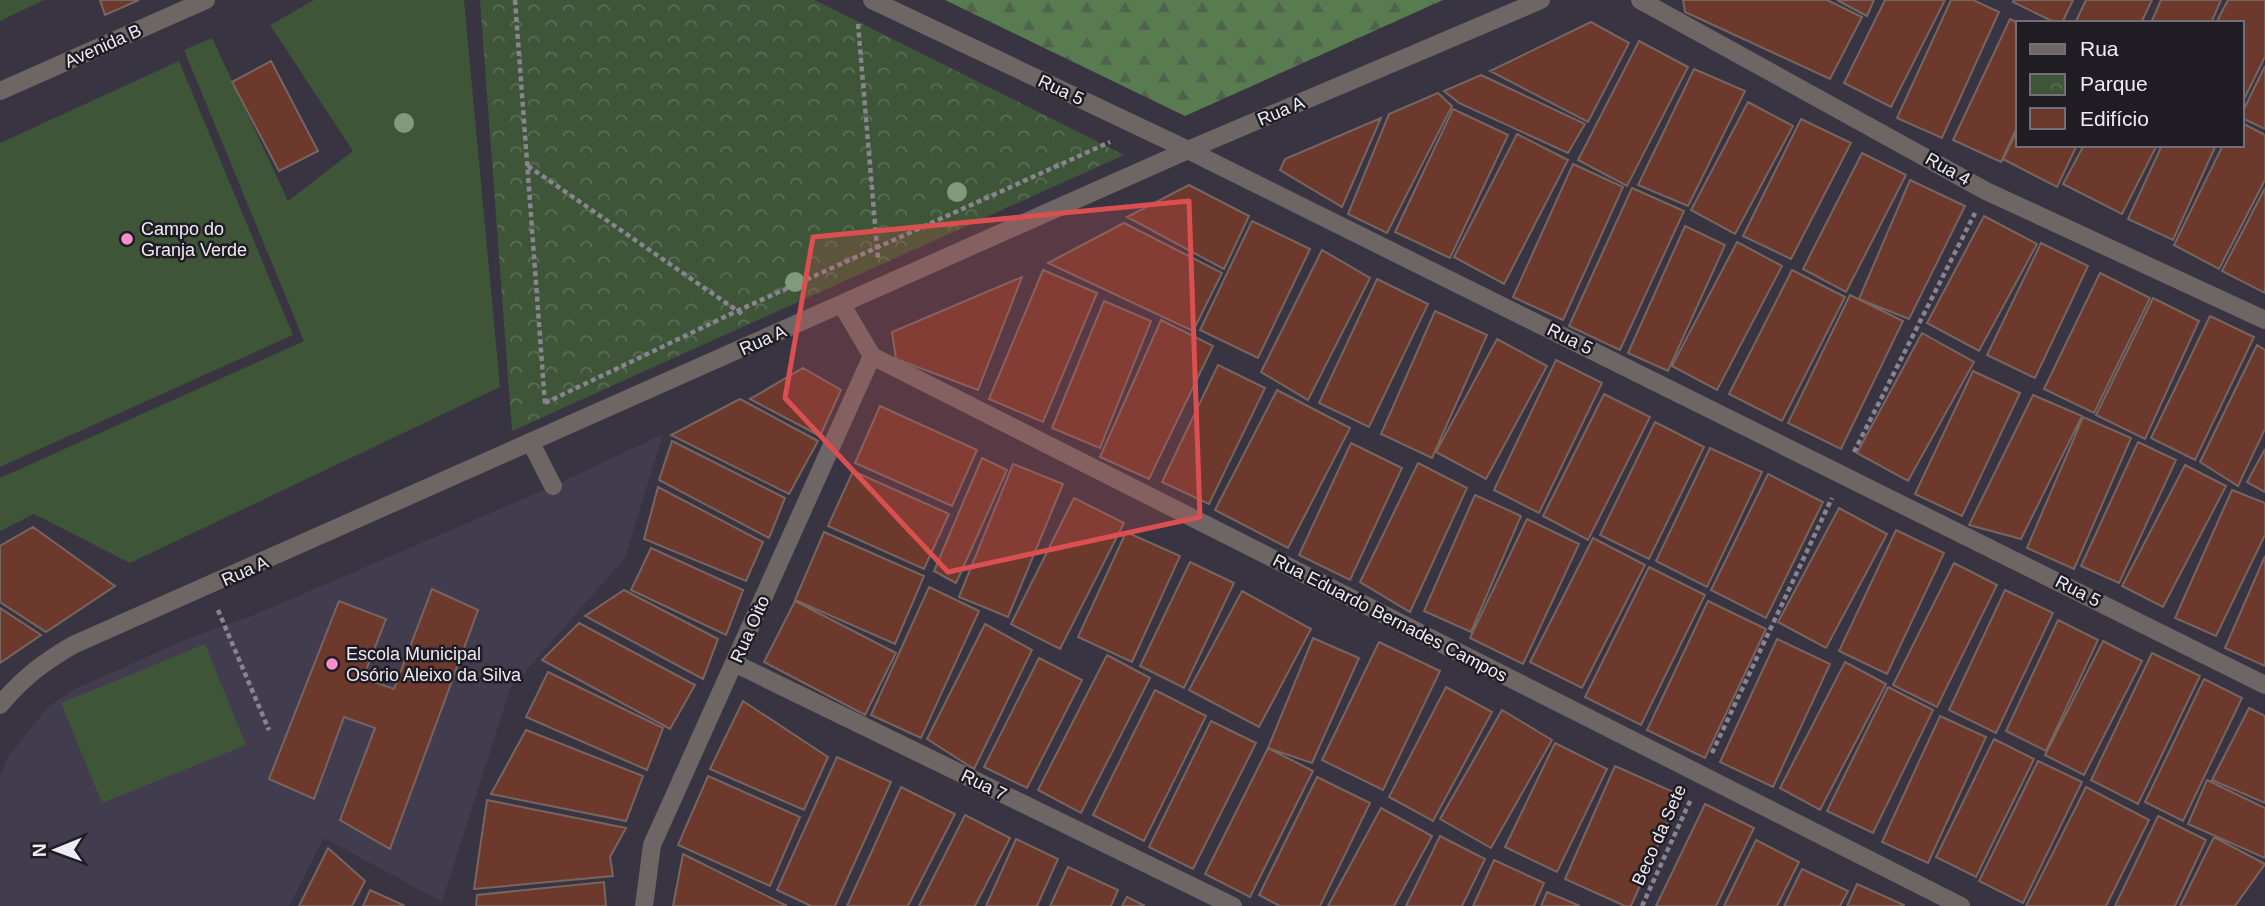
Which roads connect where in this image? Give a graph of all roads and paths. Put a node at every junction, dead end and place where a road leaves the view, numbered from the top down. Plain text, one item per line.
1 (206, 0) edge
2 (515, 0) edge
3 (872, 0) edge
4 (1541, 0) edge
5 (1640, 0) edge
6 (858, 14) dead end
7 (0, 91) edge
8 (1142, 128) junction
9 (1188, 150) junction
10 (527, 166) junction
11 (877, 248) junction
12 (880, 288) junction
13 (842, 305) junction
14 (737, 311) junction
15 (2265, 320) edge
16 (773, 336) junction
17 (872, 356) junction
18 (545, 403) junction
19 (539, 440) junction
20 (553, 486) dead end
21 (208, 587) junction
22 (734, 663) junction
23 (2265, 685) edge
24 (0, 705) edge
25 (270, 730) dead end
26 (1701, 776) junction
27 (644, 906) edge
28 (1233, 906) edge
29 (1642, 906) edge
30 (1961, 906) edge

1 - 7 street, Avenida B
2 - 10 path
3 - 8 street, Rua 5
4 - 9 street, Rua A
5 - 15 street, Rua 4
6 - 11 path
8 - 9 street, Rua 5
8 - 11 path
9 - 12 street, Rua A
9 - 23 street, Rua 5
10 - 14 path
10 - 18 path
11 - 12 path
11 - 14 path
12 - 13 street, Rua A
13 - 16 street, Rua A
13 - 17 street
14 - 16 path
14 - 18 path
16 - 19 street, Rua A
17 - 22 street, Rua Oito
17 - 26 street, Rua Eduardo Bernades Campos
18 - 19 path
19 - 20 street
19 - 21 street, Rua A
21 - 24 street, Rua A
21 - 25 path
22 - 27 street, Rua Oito
22 - 28 street, Rua 7
26 - 29 path, Beco da Sete
26 - 30 street, Rua Eduardo Bernades Campos

